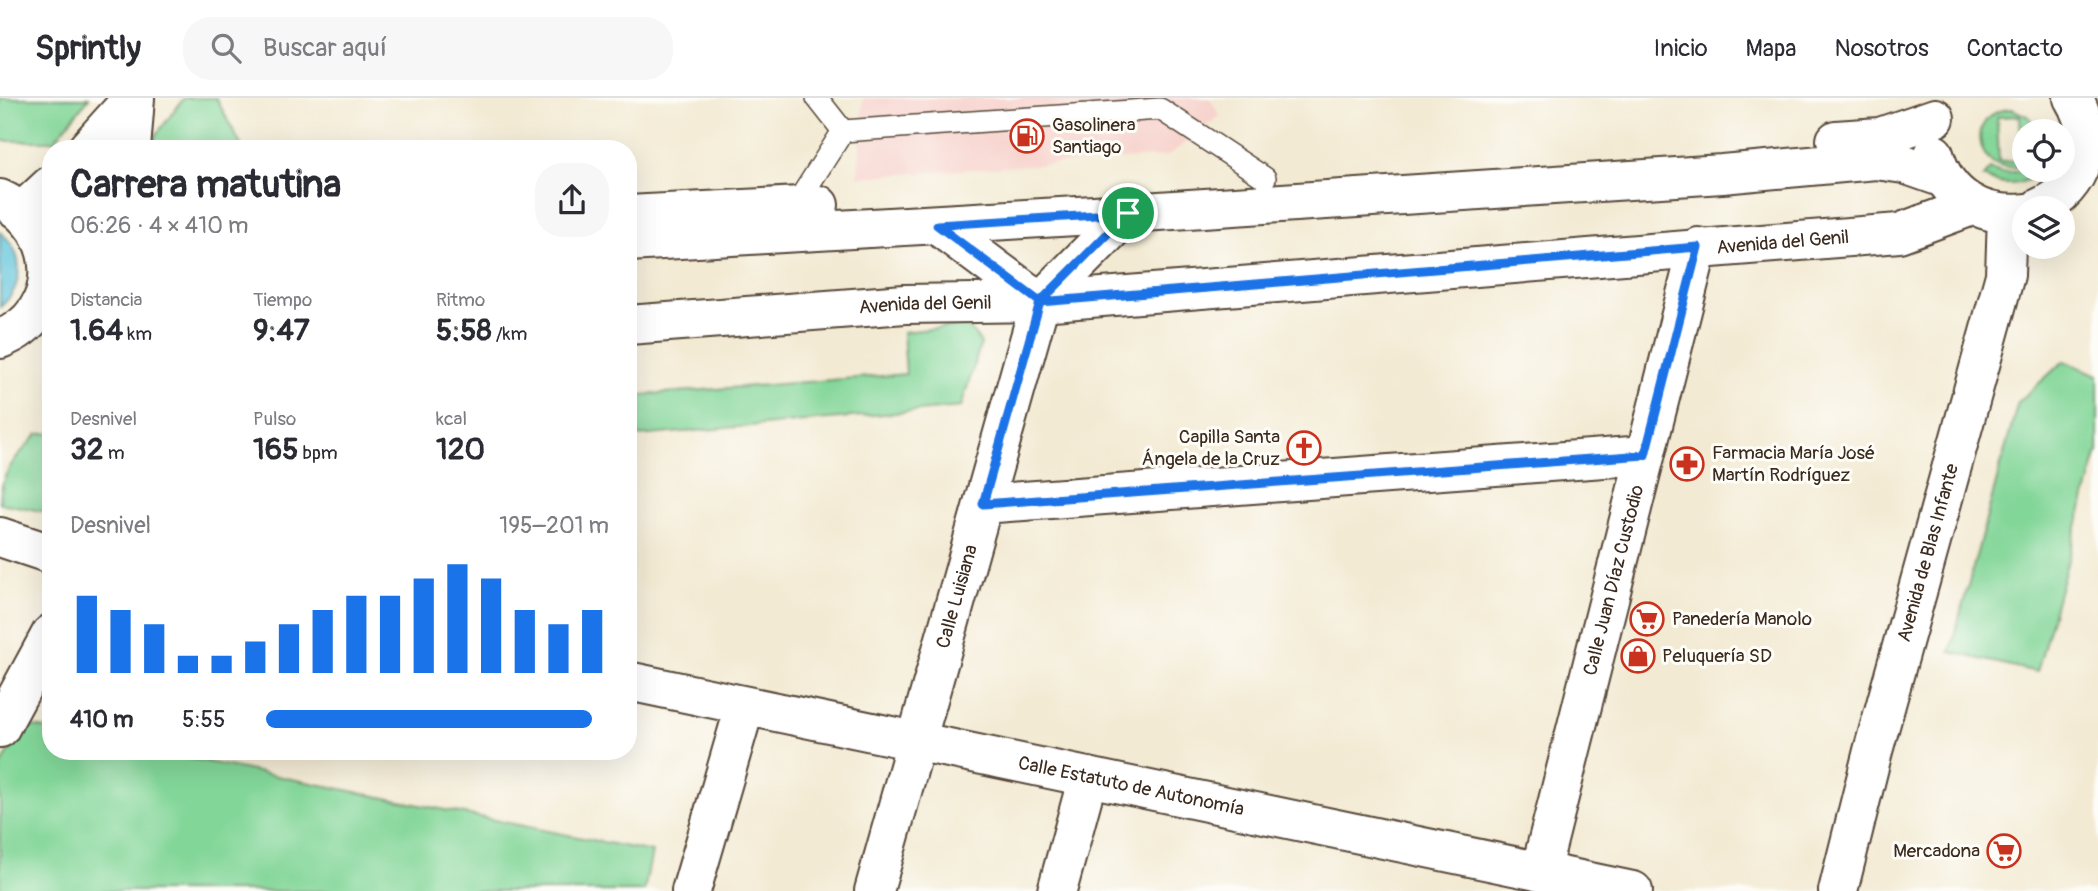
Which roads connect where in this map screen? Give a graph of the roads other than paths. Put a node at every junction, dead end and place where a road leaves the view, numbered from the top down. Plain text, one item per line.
1 (134, 98) edge
2 (817, 98) edge
3 (2073, 98) edge
4 (1940, 108) edge
5 (843, 131) junction
6 (95, 140) edge
7 (132, 140) edge
8 (2089, 172) edge
9 (1265, 178) junction
10 (1944, 178) junction
11 (42, 201) edge
12 (795, 206) junction
13 (2011, 210) edge
14 (1128, 213) junction
15 (637, 215) edge
16 (29, 223) edge
17 (937, 225) junction
18 (637, 242) edge
19 (1698, 247) junction
20 (42, 252) edge
21 (42, 302) edge
22 (1040, 302) junction
23 (637, 324) edge
24 (0, 340) edge
25 (1645, 455) junction
26 (983, 504) junction
27 (0, 537) edge
28 (42, 551) edge
29 (42, 650) edge
30 (637, 683) edge
31 (745, 706) junction
32 (0, 727) edge
33 (916, 742) junction
34 (1088, 777) junction
35 (1540, 872) junction
36 (691, 891) edge
37 (874, 891) edge
38 (1057, 891) edge
39 (1633, 891) edge
40 (1838, 891) edge

1 - 6 street
1 - 7 street
2 - 5 lane
3 - 8 street
4 - 9 street
4 - 10 street
5 - 9 lane
5 - 12 lane
8 - 13 street, Avenida del Genil
9 - 12 street
10 - 13 street
10 - 14 street
11 - 16 street
12 - 15 street
13 - 19 street, Avenida del Genil
13 - 40 street, Avenida de Blas Infante
14 - 17 street
14 - 22 street, Calle Luisiana
16 - 20 street
17 - 18 street
17 - 22 street
19 - 22 street, Avenida del Genil
19 - 25 street, Calle Juan Díaz Custodio
21 - 24 street
22 - 23 street, Avenida del Genil
22 - 26 street, Calle Luisiana
25 - 26 street
25 - 35 street, Calle Juan Díaz Custodio
26 - 33 street, Calle Luisiana
27 - 28 street
29 - 32 street
30 - 31 street, Calle Estatuto de Autonomía
31 - 33 street, Calle Estatuto de Autonomía
31 - 36 street
33 - 34 street, Calle Estatuto de Autonomía
33 - 37 street, Calle Luisiana
34 - 35 street, Calle Estatuto de Autonomía
34 - 38 street
35 - 39 street, Calle Estatuto de Autonomía

